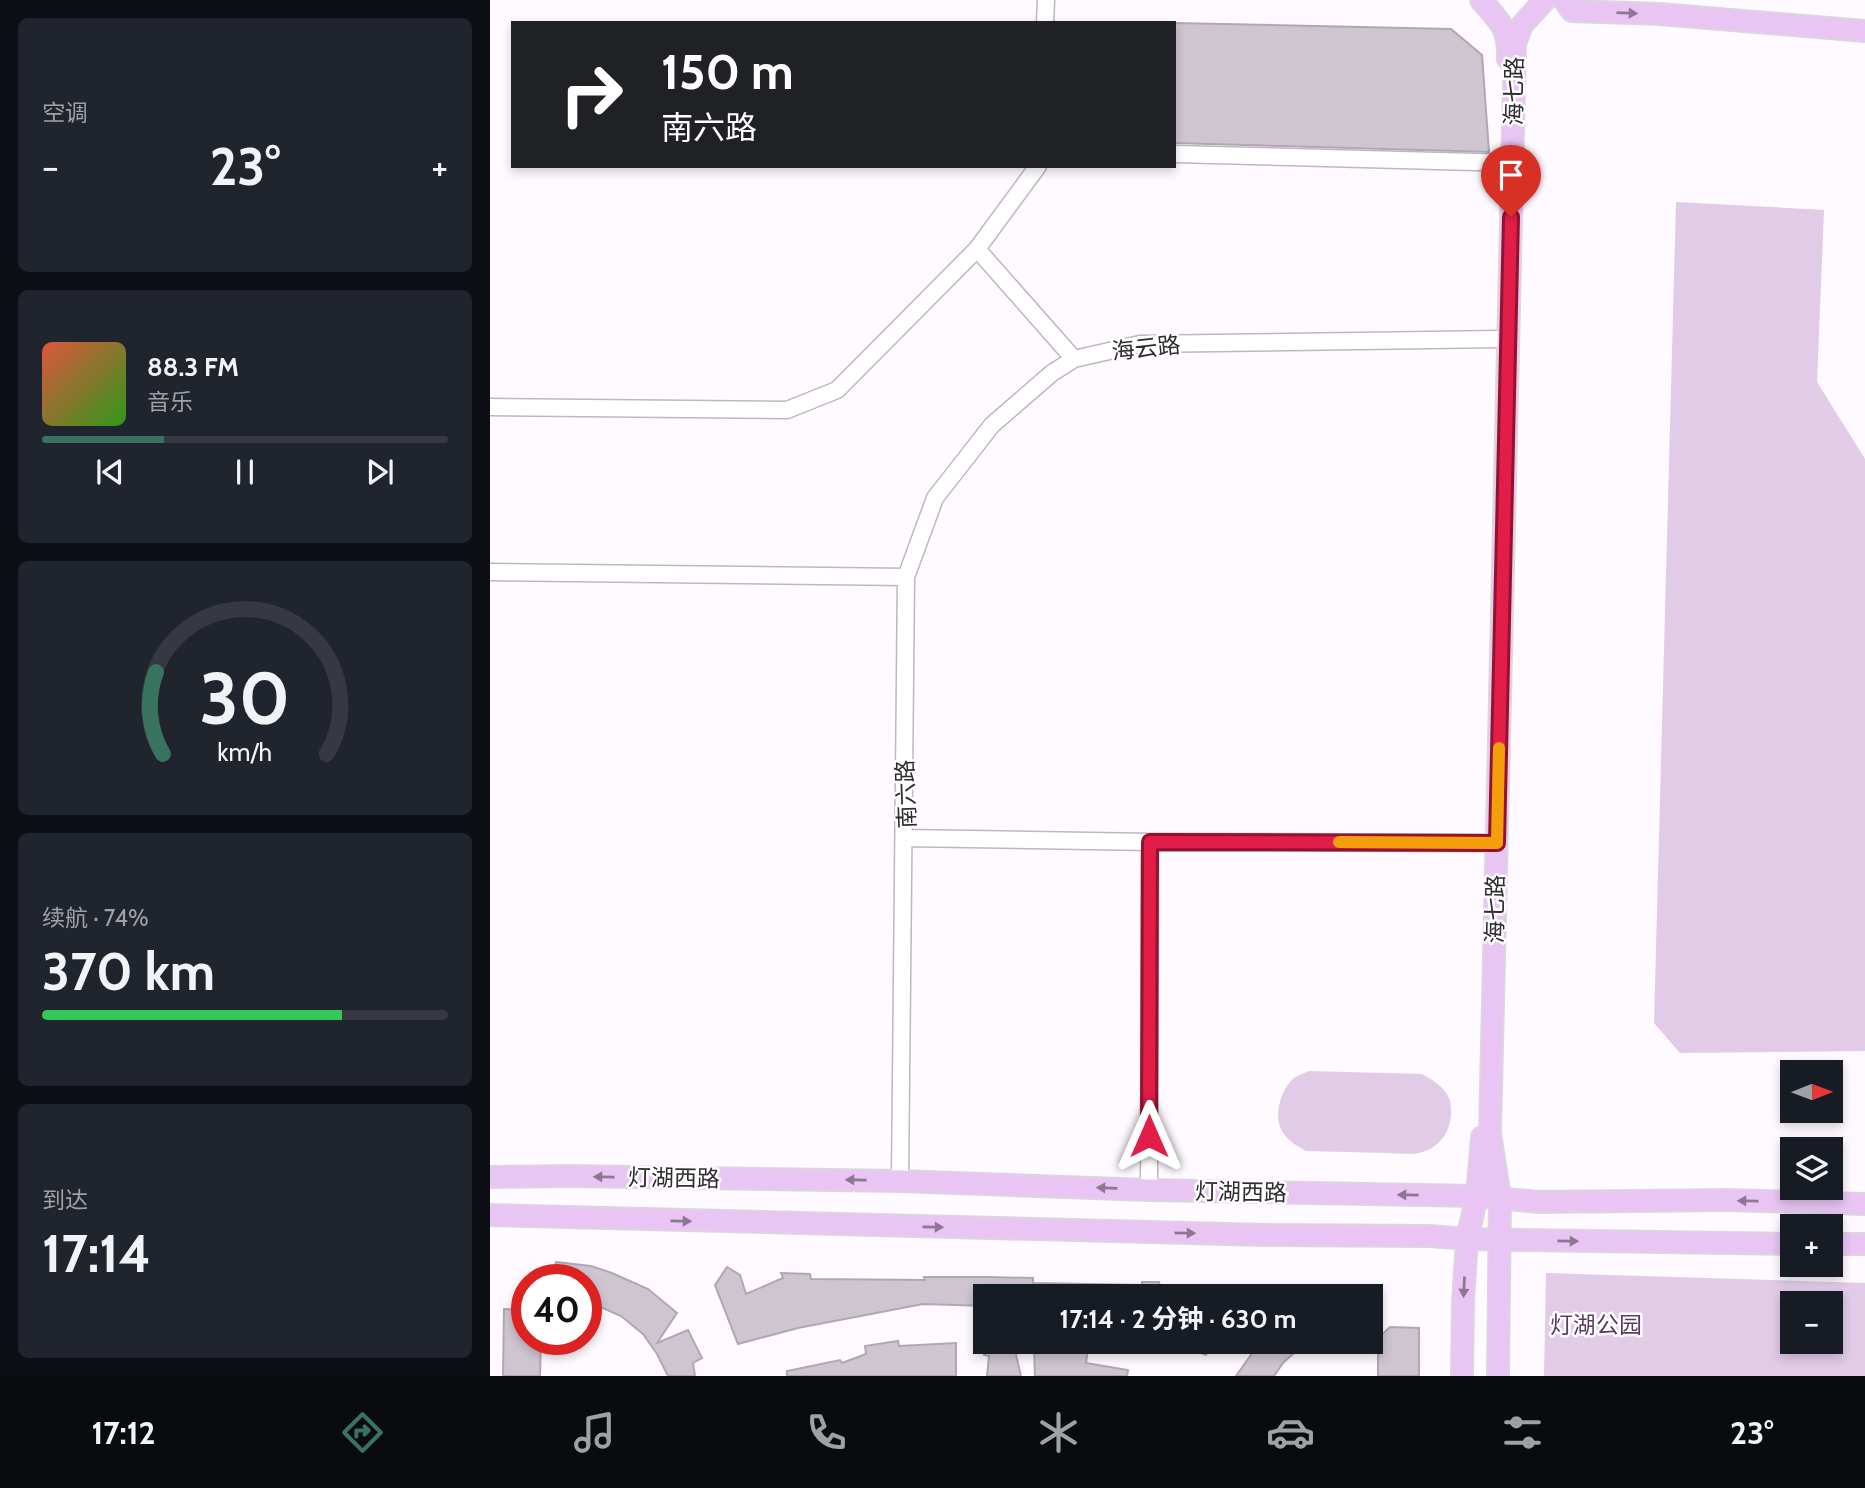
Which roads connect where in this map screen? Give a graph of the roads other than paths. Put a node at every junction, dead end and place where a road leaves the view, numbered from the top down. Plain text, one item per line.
1 (1046, 0) edge
2 (1481, 0) edge
3 (1545, 0) edge
4 (1564, 0) edge
5 (1045, 21) edge
6 (1865, 32) edge
7 (1176, 154) edge
8 (1509, 163) junction
9 (1037, 168) edge
10 (977, 249) junction
11 (1501, 339) junction
12 (1074, 359) junction
13 (490, 407) edge
14 (490, 572) edge
15 (906, 577) junction
16 (904, 838) junction
17 (1150, 842) junction
18 (1494, 843) junction
19 (493, 1175) edge
20 (900, 1181) junction
21 (1149, 1190) junction
22 (1476, 1196) junction
23 (1500, 1198) junction
24 (1865, 1204) edge
25 (492, 1216) edge
26 (1467, 1239) junction
27 (1500, 1240) junction
28 (1780, 1244) edge
29 (1843, 1244) edge
30 (1865, 1244) edge
31 (1462, 1376) edge
32 (1498, 1376) edge

1 - 5 street
2 - 8 main road, 海七路
3 - 8 main road, 海七路
4 -> 6 main road
7 - 8 street
8 - 11 main road, 海七路
8 - 18 main road, 海七路
9 - 10 street
10 - 12 street
10 - 13 street
11 - 12 street, 海云路
11 - 18 main road, 海七路
12 - 15 street, 海云路
14 - 15 street
15 - 16 street, 南六路
16 - 17 street, 南六路
16 - 20 street
17 - 18 street, 南六路
17 - 21 street
18 - 22 main road, 海七路
18 - 23 main road, 海七路
20 -> 19 main road, 灯湖西路
21 -> 20 main road, 灯湖西路
22 -> 21 main road, 灯湖西路
22 - 23 main road, 灯湖西路
22 - 26 main road, 海七路
24 -> 23 main road, 灯湖西路
23 - 27 main road, 海七路
25 -> 26 main road, 灯湖西路
26 - 27 main road, 灯湖西路
26 -> 31 main road, 海七路
27 -> 28 main road, 灯湖西路
27 - 32 main road, 海七路
29 - 30 main road

